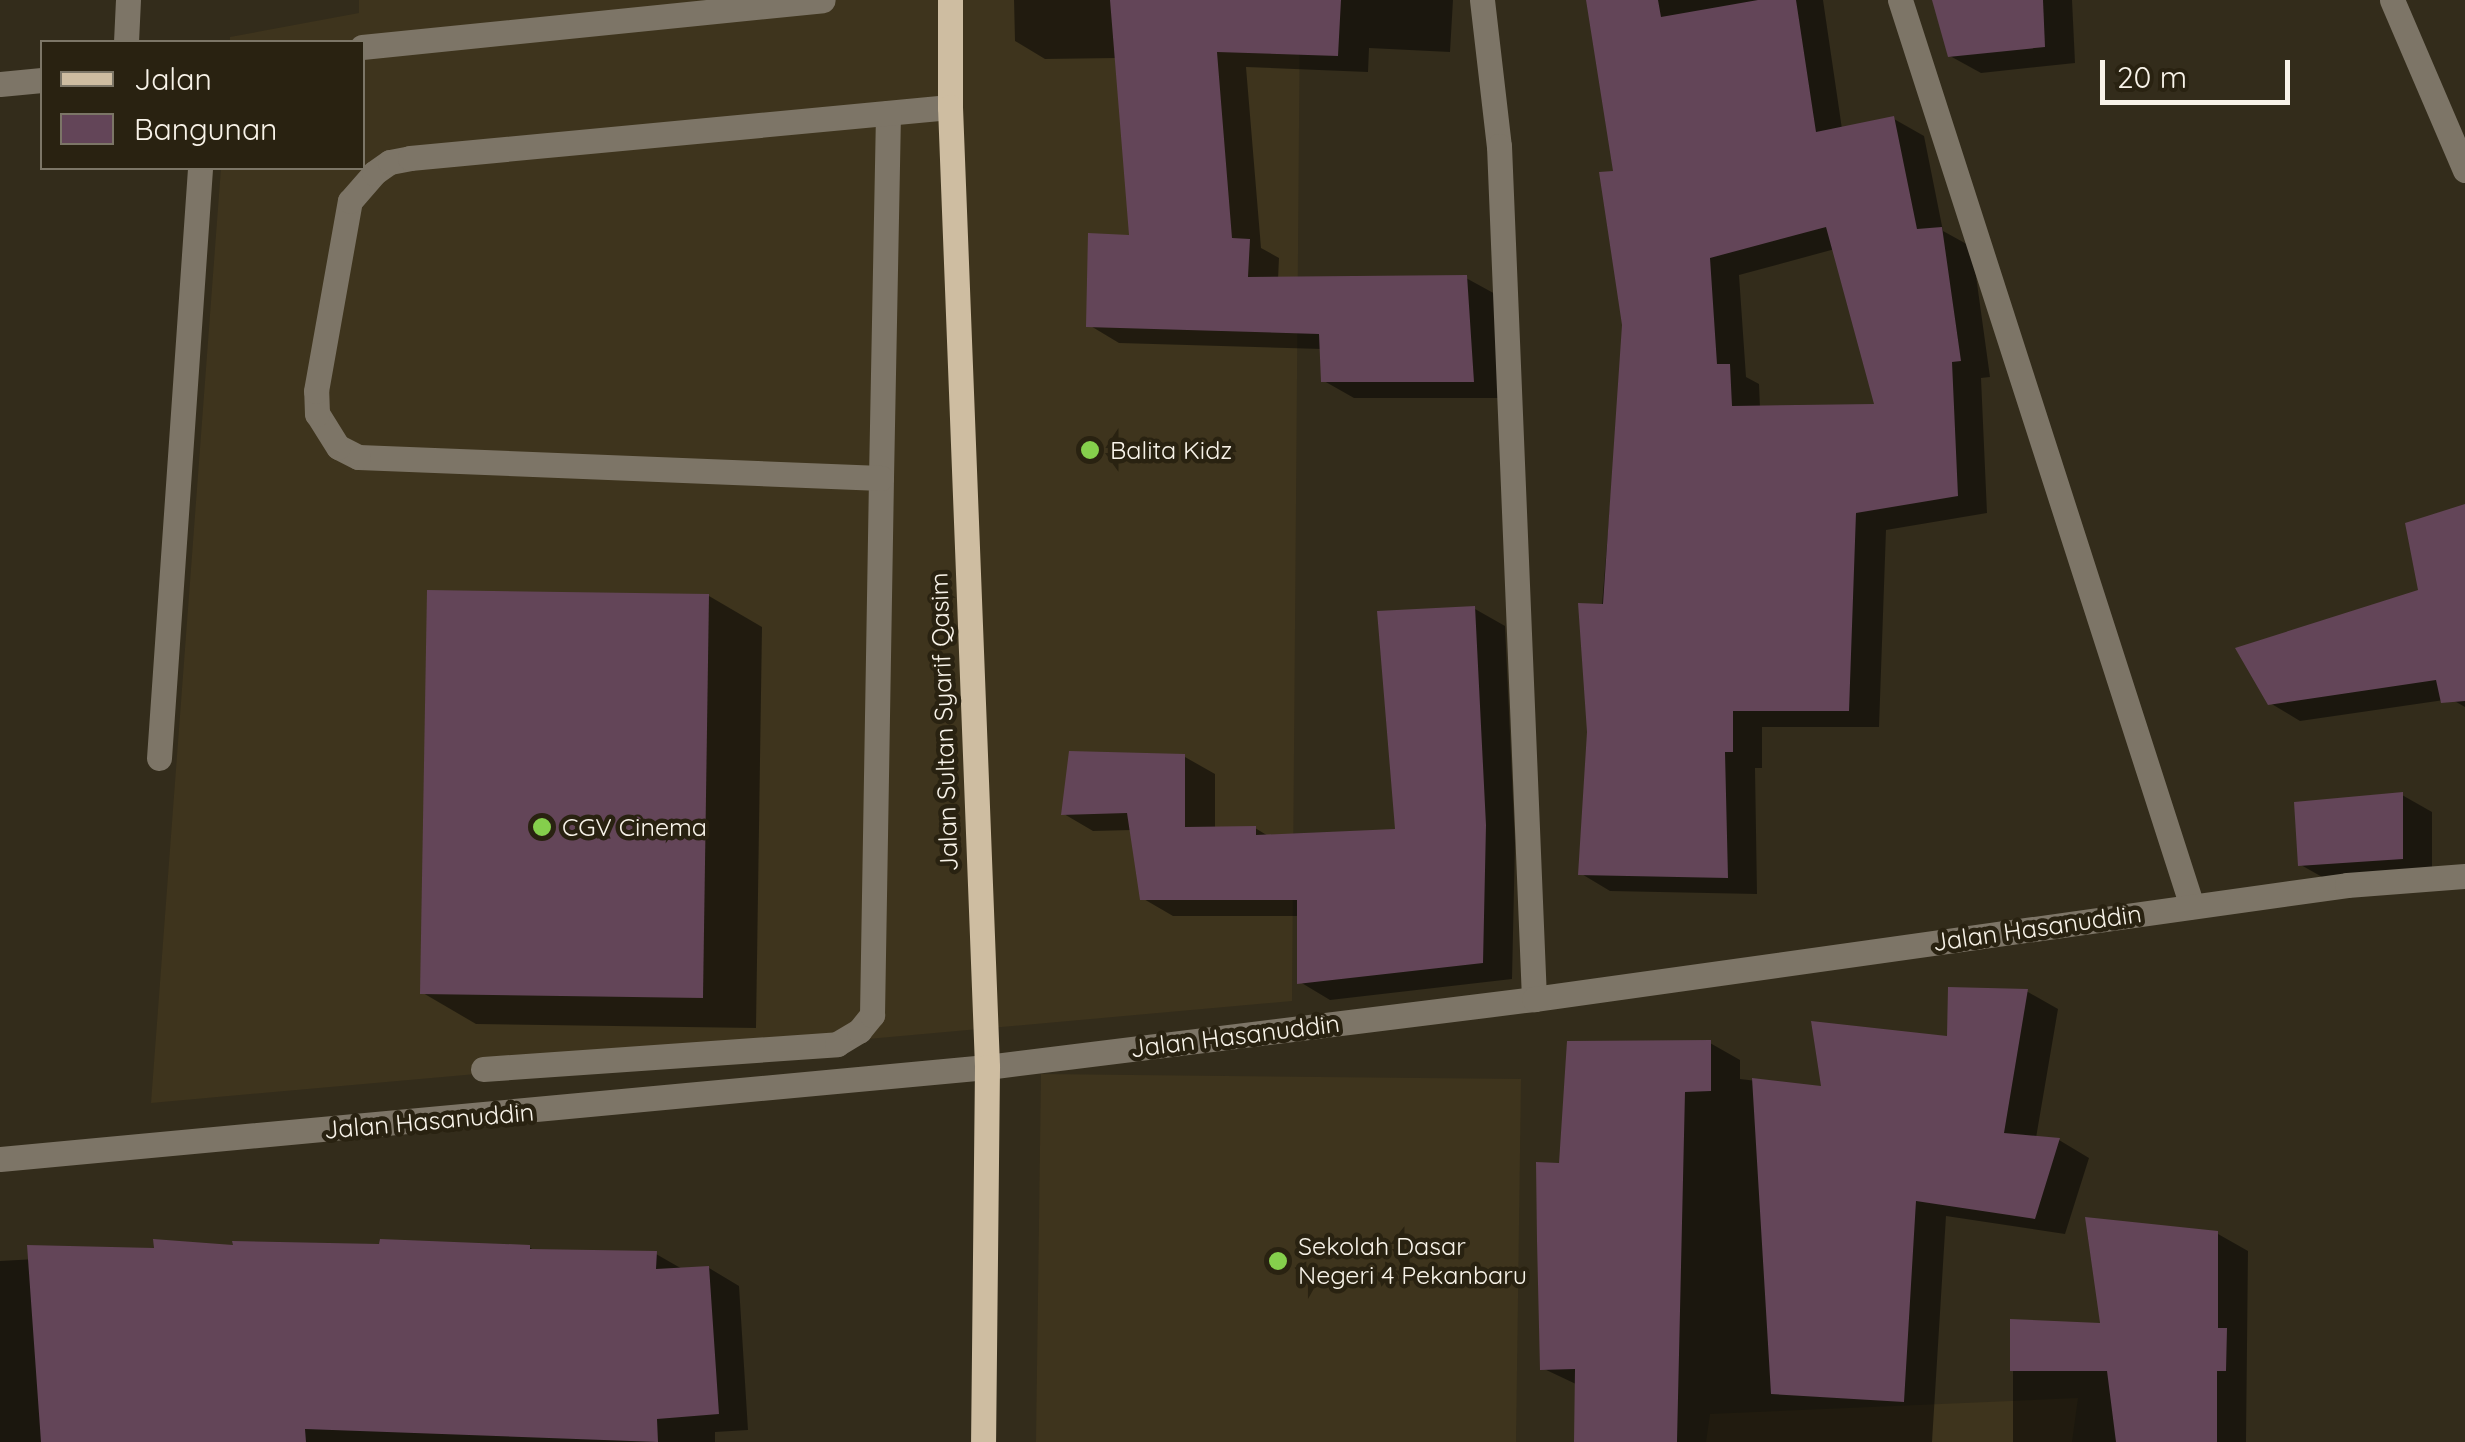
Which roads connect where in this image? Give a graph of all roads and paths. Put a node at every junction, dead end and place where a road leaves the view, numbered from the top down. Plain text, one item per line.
1 (128, 0) edge
2 (822, 0) edge
3 (950, 0) edge
4 (1482, 0) edge
5 (1900, 0) edge
6 (2392, 0) edge
7 (126, 40) edge
8 (365, 47) edge
9 (40, 80) edge
10 (0, 84) edge
11 (950, 106) junction
12 (888, 113) junction
13 (200, 170) edge
14 (2465, 170) edge
15 (882, 478) junction
16 (159, 758) dead end
17 (2465, 876) edge
18 (2192, 906) junction
19 (1534, 998) junction
20 (987, 1067) junction
21 (482, 1069) dead end
22 (0, 1159) edge
23 (983, 1442) edge

1 - 7 street
2 - 8 street
3 - 11 main road, Jalan Sultan Syarif Qasim
4 - 19 street
5 - 18 street
6 - 14 street
9 - 10 street
11 - 12 street
11 - 20 main road, Jalan Sultan Syarif Qasim
12 - 15 street
12 - 15 street
13 - 16 street
15 - 21 street
17 - 18 street, Jalan Hasanuddin
18 - 19 street, Jalan Hasanuddin
19 - 20 street, Jalan Hasanuddin
20 - 22 street, Jalan Hasanuddin
20 - 23 main road, Jalan Sultan Syarif Qasim

